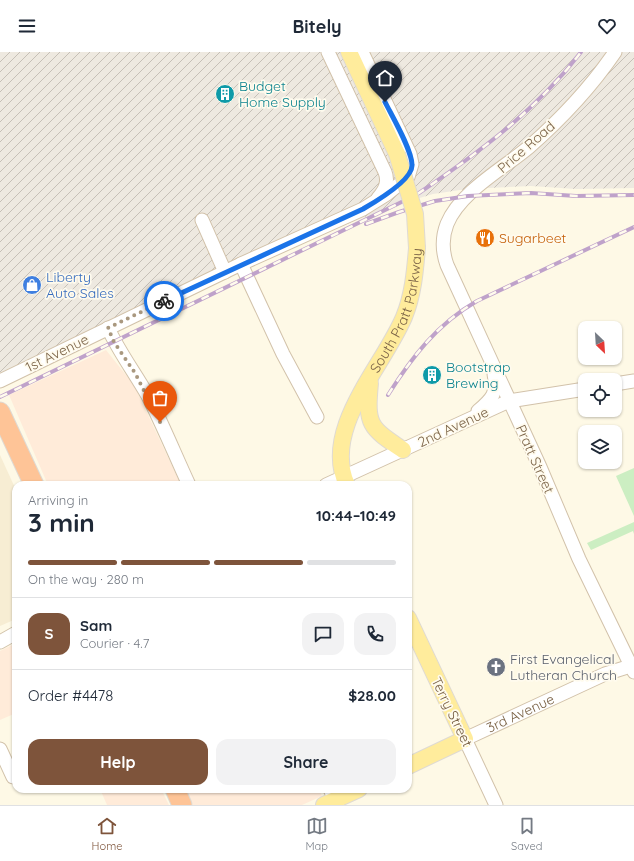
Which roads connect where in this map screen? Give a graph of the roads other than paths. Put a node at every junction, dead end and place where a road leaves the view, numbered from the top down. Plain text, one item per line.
1 (328, 52) edge
2 (349, 52) edge
3 (362, 52) edge
4 (615, 52) edge
5 (375, 203) junction
6 (202, 220) dead end
7 (443, 244) joint
8 (241, 264) junction
9 (225, 272) junction
10 (108, 328) junction
11 (491, 361) junction
12 (375, 372) junction
13 (0, 381) edge
14 (634, 381) edge
15 (622, 383) edge
16 (578, 390) edge
17 (509, 401) junction
18 (0, 412) edge
19 (317, 416) dead end
20 (468, 420) junction
21 (403, 450) junction
22 (32, 481) edge
23 (187, 481) edge
24 (345, 481) edge
25 (412, 626) edge
26 (12, 635) edge
27 (0, 642) edge
28 (633, 667) edge
29 (465, 739) junction
30 (0, 749) edge
31 (412, 764) edge
32 (12, 776) edge
33 (177, 793) edge
34 (349, 793) edge
35 (332, 800) edge
36 (182, 805) edge
37 (496, 805) edge

1 - 5 street
2 - 12 main road, South Pratt Parkway, bridge
3 - 5 street, 1st Avenue
4 - 7 street, Price Road
5 - 8 street, 1st Avenue
6 - 9 street
7 - 11 street, Pratt Street
8 - 9 street, 1st Avenue
8 - 19 street
9 - 10 street, 1st Avenue
10 - 13 street, 1st Avenue
10 - 23 street
11 - 17 street, Pratt Street
11 - 20 street
12 - 21 main road
12 - 24 main road, South Pratt Parkway
14 - 15 street
16 - 17 street, 2nd Avenue
17 - 20 street, 2nd Avenue
17 - 28 street, Pratt Street
18 - 22 highway
20 - 21 street, 2nd Avenue
21 - 24 street, 2nd Avenue
25 - 29 main road, Terry Street
26 - 27 street
28 - 29 street, 3rd Avenue
29 - 31 main road, 3rd Avenue
29 - 37 street, Terry Street
30 - 32 street
33 - 36 highway
34 - 35 main road

